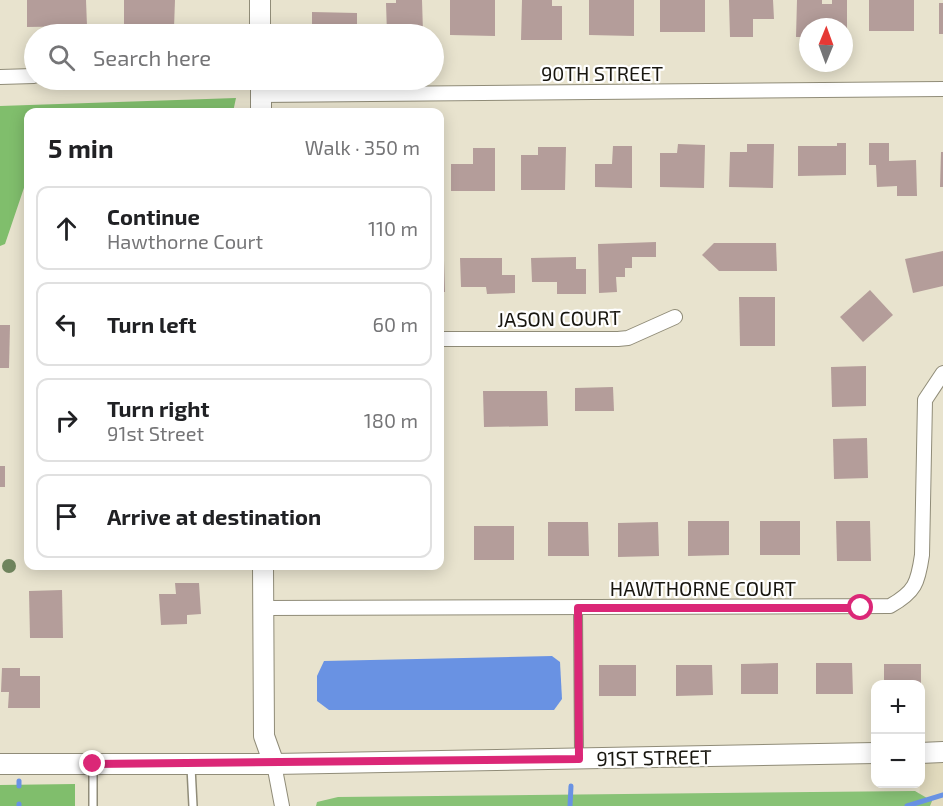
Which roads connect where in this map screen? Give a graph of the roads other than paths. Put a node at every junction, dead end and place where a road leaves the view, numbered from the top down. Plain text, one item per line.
1 (260, 0) edge
2 (260, 24) edge
3 (24, 76) edge
4 (0, 77) edge
5 (943, 89) edge
6 (261, 96) edge
7 (675, 316) dead end
8 (444, 339) edge
9 (943, 373) edge
10 (263, 570) edge
11 (263, 608) junction
12 (578, 608) junction
13 (943, 752) edge
14 (871, 753) edge
15 (925, 753) edge
16 (579, 759) junction
17 (0, 764) edge
18 (93, 764) junction
19 (191, 764) junction
20 (274, 764) junction
21 (93, 806) edge
22 (192, 806) edge
23 (282, 806) edge

1 - 2 main road
3 - 4 street
5 - 6 street, 90TH STREET
7 - 8 street, JASON COURT
9 - 12 street, HAWTHORNE COURT
10 - 11 main road
11 - 12 street, HAWTHORNE COURT
11 - 20 main road
12 - 16 lane
13 - 15 main road
14 - 16 main road, 91ST STREET
16 - 20 main road, 91ST STREET
17 - 18 main road, 91ST STREET
18 - 19 main road, 91ST STREET
18 - 21 lane
19 - 20 main road, 91ST STREET
19 - 22 lane
20 - 23 street

